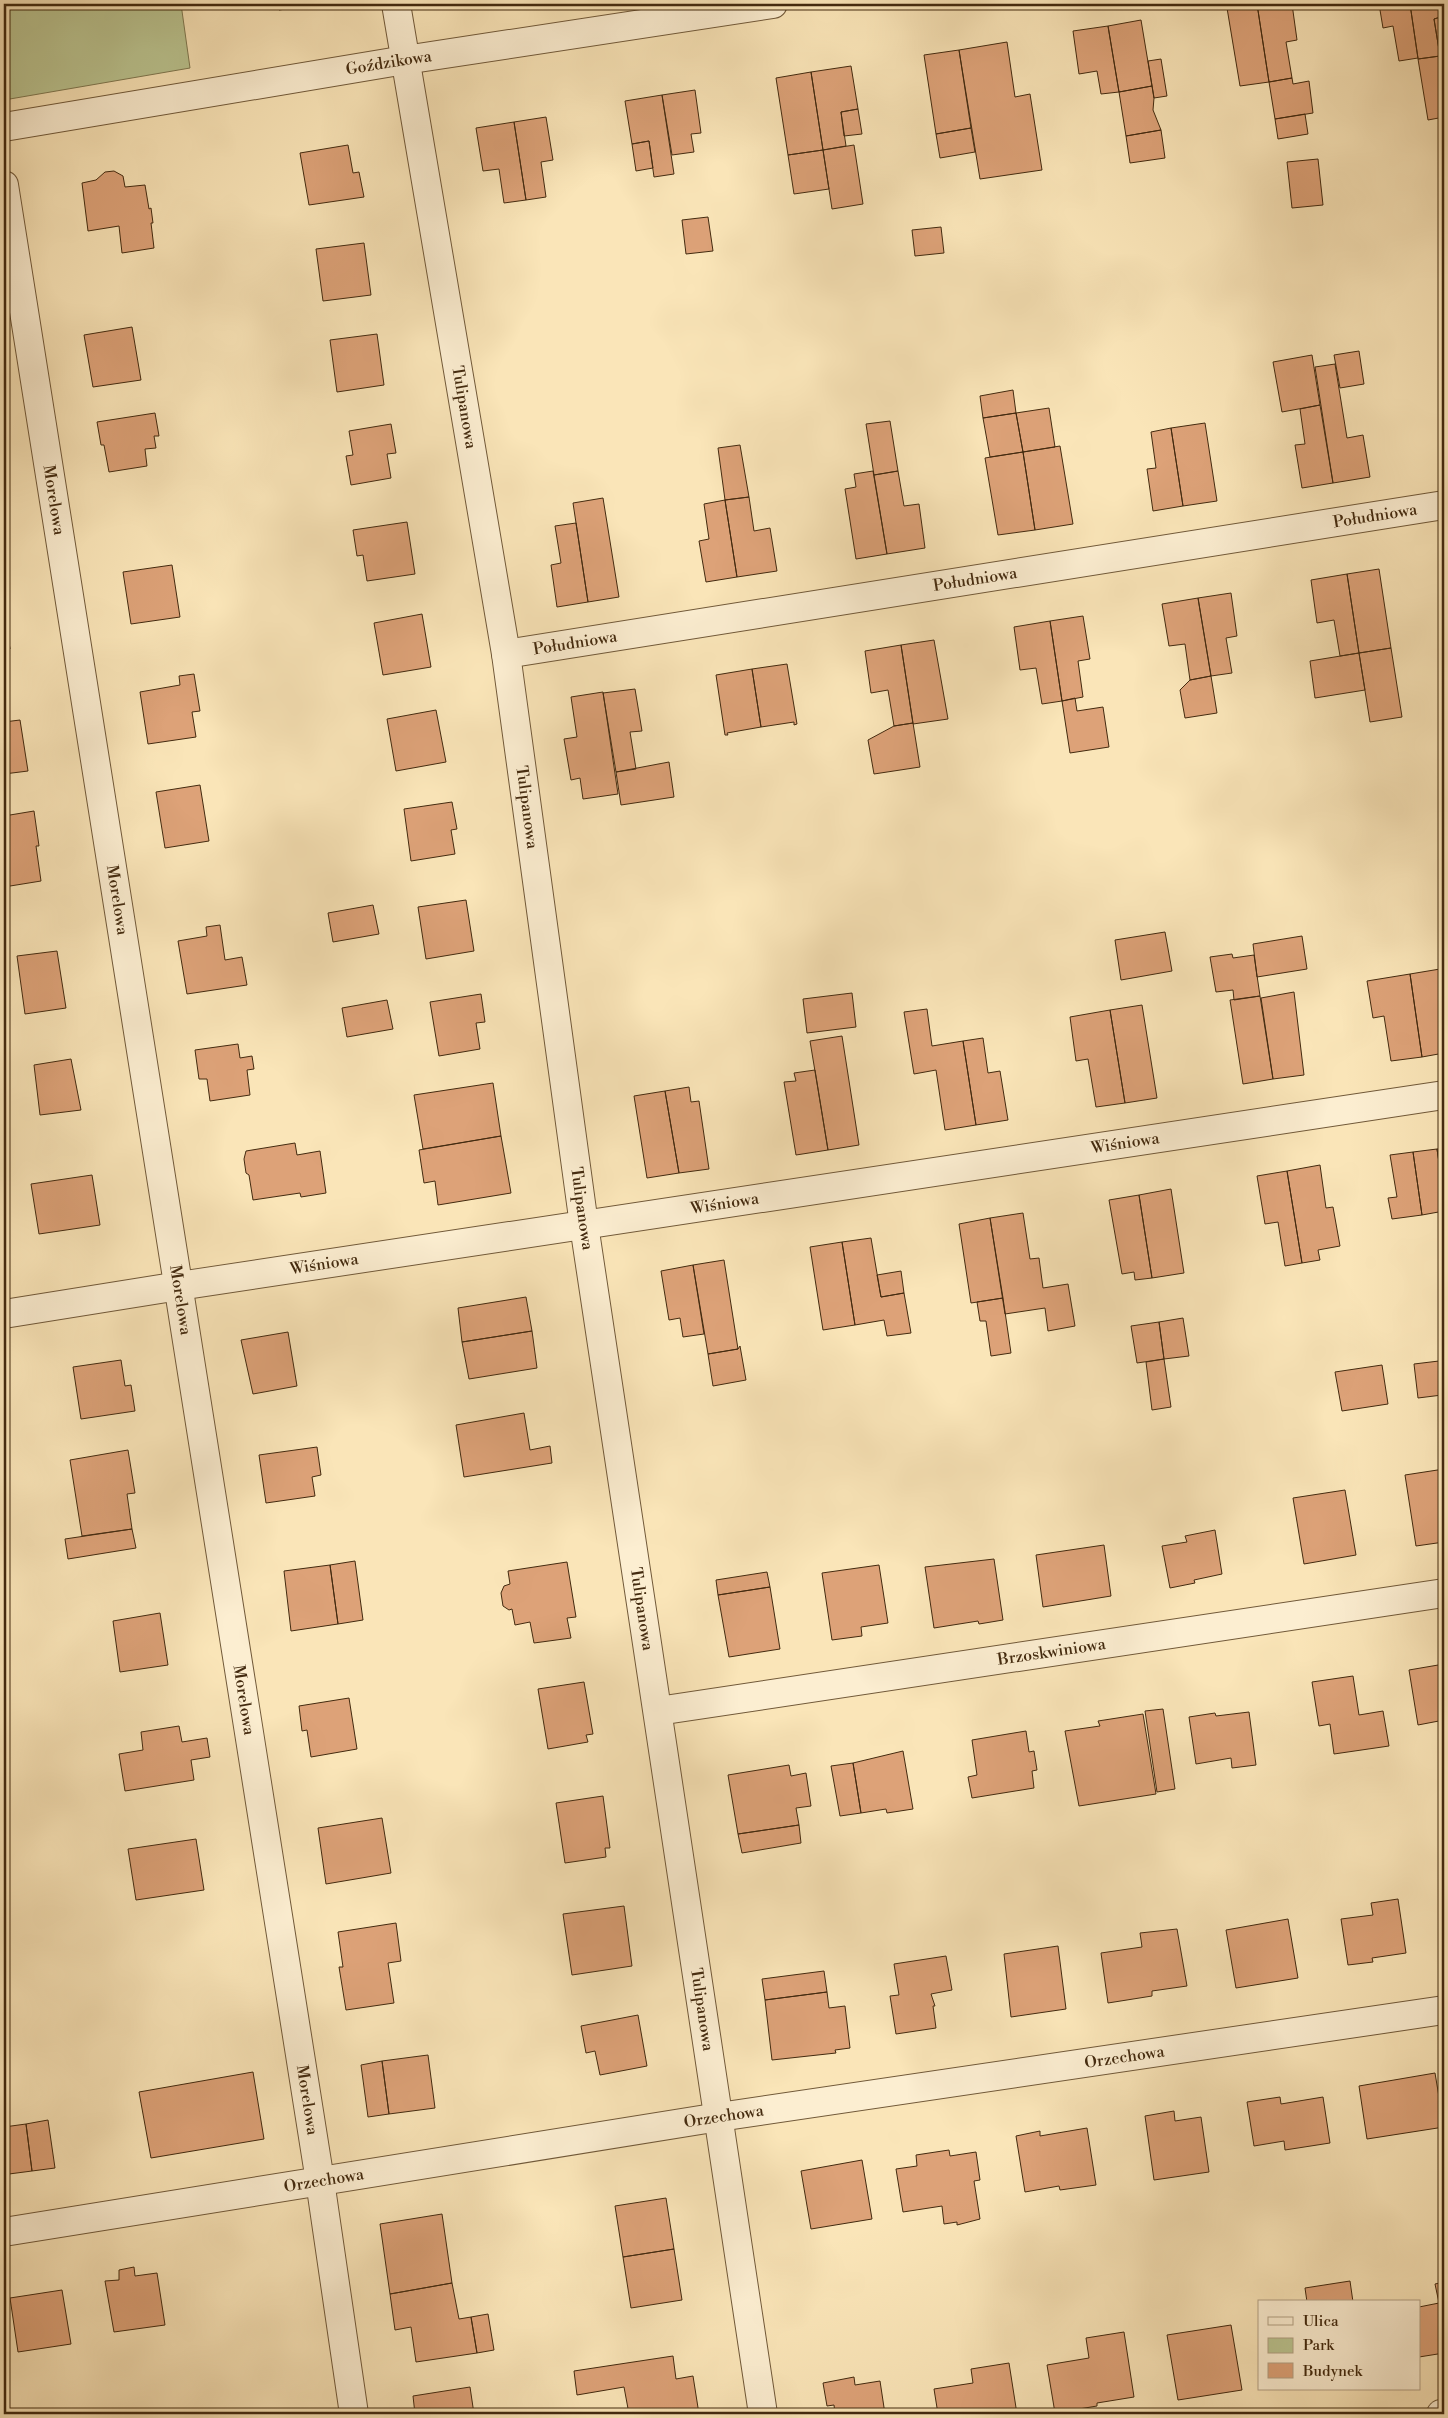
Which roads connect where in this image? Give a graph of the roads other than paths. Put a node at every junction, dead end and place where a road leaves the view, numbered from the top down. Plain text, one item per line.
1 (396, 4) edge
2 (774, 4) edge
3 (405, 60) junction
4 (4, 126) edge
5 (4, 185) edge
6 (1444, 505) edge
7 (506, 654) junction
8 (1444, 1096) edge
9 (584, 1225) junction
10 (179, 1286) junction
11 (4, 1314) edge
12 (1444, 1594) edge
13 (658, 1711) junction
14 (1444, 2010) edge
15 (719, 2117) junction
16 (320, 2181) junction
17 (4, 2232) edge
18 (354, 2414) edge
19 (762, 2414) edge

1 - 3 street, Tulipanowa
2 - 3 street, Goździkowa
3 - 4 street, Goździkowa
3 - 7 street, Tulipanowa
5 - 10 street, Morelowa
6 - 7 street, Południowa
7 - 9 street, Tulipanowa
8 - 9 street, Wiśniowa
9 - 10 street, Wiśniowa
9 - 13 street, Tulipanowa
10 - 11 street, Wiśniowa
10 - 16 street, Morelowa
12 - 13 street, Brzoskwiniowa
13 - 15 street, Tulipanowa
14 - 15 street, Orzechowa
15 - 16 street, Orzechowa
15 - 19 street, Tulipanowa
16 - 17 street, Orzechowa
16 - 18 street, Morelowa

